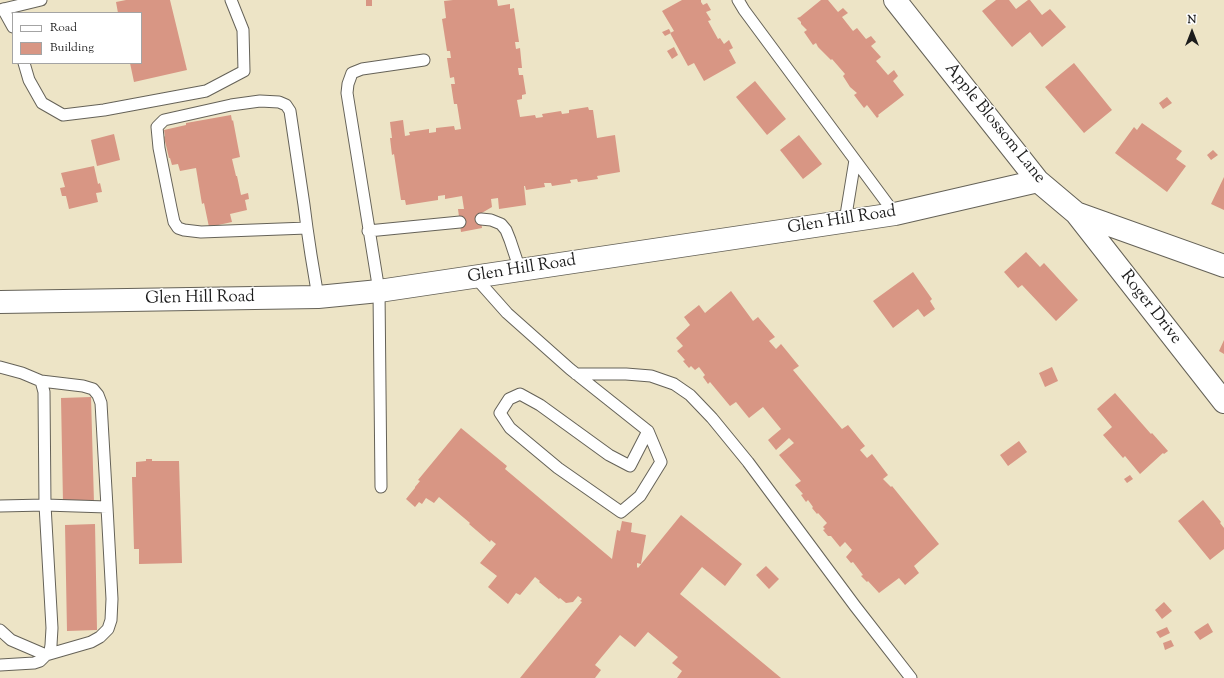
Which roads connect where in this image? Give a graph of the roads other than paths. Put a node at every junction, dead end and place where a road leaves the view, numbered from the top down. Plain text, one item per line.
1 (41, 0) edge
2 (231, 0) edge
3 (738, 0) edge
4 (895, 0) edge
5 (1, 9) edge
6 (12, 26) edge
7 (424, 60) dead end
8 (24, 64) edge
9 (855, 160) junction
10 (1038, 182) junction
11 (1076, 213) junction
12 (895, 214) junction
13 (481, 220) dead end
14 (845, 221) junction
15 (460, 222) dead end
16 (307, 228) junction
17 (368, 231) junction
18 (1224, 266) edge
19 (520, 270) junction
20 (475, 277) junction
21 (379, 292) junction
22 (318, 297) junction
23 (0, 302) edge
24 (0, 367) edge
25 (576, 374) junction
26 (41, 381) junction
27 (1224, 402) edge
28 (648, 431) junction
29 (381, 487) dead end
30 (45, 505) junction
31 (0, 506) edge
32 (107, 507) junction
33 (0, 630) edge
34 (46, 655) junction
35 (0, 664) edge
36 (911, 678) edge

1 - 5 lane
2 - 8 lane
3 - 9 lane
4 - 10 street, Apple Blossom Lane
5 - 6 lane
7 - 17 lane
9 - 12 lane
9 - 14 lane
10 - 11 street, Apple Blossom Lane
10 - 12 street, Glen Hill Road
11 - 18 street, Apple Blossom Lane
11 - 27 street, Roger Drive
12 - 14 street, Glen Hill Road
13 - 19 lane
14 - 19 street, Glen Hill Road
15 - 17 lane
16 - 16 lane
16 - 22 lane
17 - 21 lane
19 - 20 street, Glen Hill Road
20 - 21 street, Glen Hill Road
20 - 25 lane
21 - 22 street, Glen Hill Road
21 - 29 lane
22 - 23 street, Glen Hill Road
24 - 26 lane
25 - 28 lane
25 - 36 lane
26 - 30 lane
26 - 32 lane
28 - 28 lane
30 - 31 lane
30 - 32 lane
30 - 34 lane
32 - 34 lane
33 - 34 lane
34 - 35 lane

